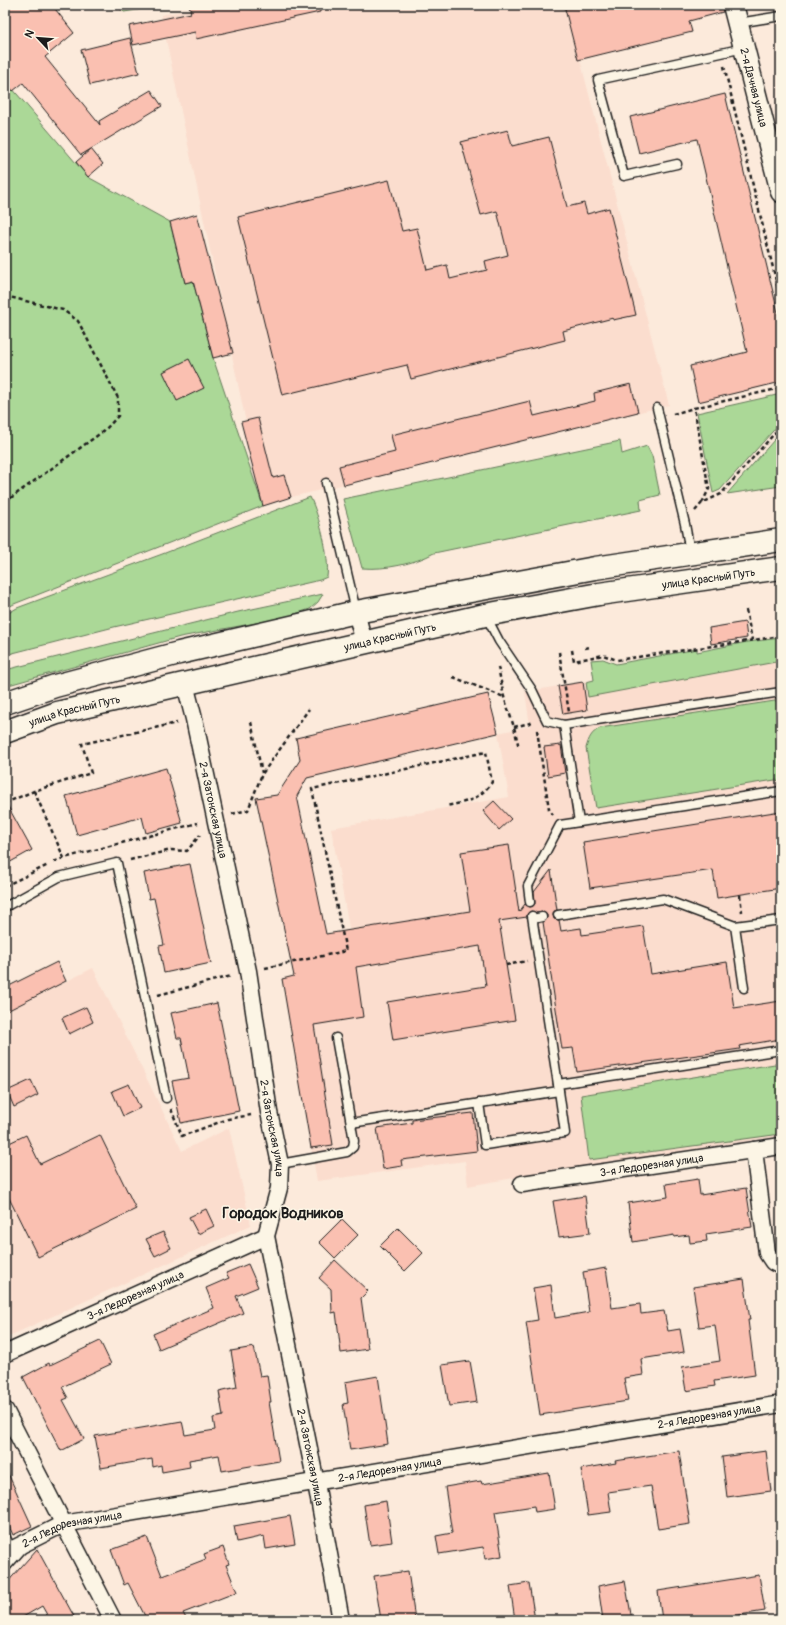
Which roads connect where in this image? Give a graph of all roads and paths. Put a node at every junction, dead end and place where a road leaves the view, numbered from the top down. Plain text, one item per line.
1 (736, 14) edge
2 (781, 16) edge
3 (745, 48) junction
4 (721, 54) junction
5 (777, 159) edge
6 (677, 164) dead end
7 (781, 192) edge
8 (5, 296) edge
9 (781, 301) edge
10 (781, 388) edge
11 (657, 408) dead end
12 (694, 408) junction
13 (660, 418) junction
14 (781, 426) edge
15 (326, 483) dead end
16 (5, 502) edge
17 (702, 503) junction
18 (685, 524) junction
19 (781, 540) edge
20 (690, 553) junction
21 (781, 568) edge
22 (746, 610) dead end
23 (356, 612) junction
24 (485, 615) junction
25 (781, 636) edge
26 (752, 640) junction
27 (364, 642) junction
28 (591, 646) dead end
29 (585, 648) dead end
30 (572, 650) dead end
31 (559, 652) dead end
32 (498, 666) dead end
33 (453, 677) dead end
34 (185, 684) junction
35 (781, 692) edge
36 (504, 697) junction
37 (5, 703) edge
38 (308, 709) dead end
39 (194, 719) junction
40 (251, 722) dead end
41 (568, 724) junction
42 (514, 727) junction
43 (5, 732) edge
44 (519, 748) dead end
45 (262, 774) junction
46 (34, 791) junction
47 (781, 791) edge
48 (5, 803) edge
49 (446, 806) dead end
50 (214, 818) junction
51 (579, 822) junction
52 (560, 825) junction
53 (64, 858) junction
54 (117, 863) junction
55 (5, 886) edge
56 (740, 895) dead end
57 (530, 902) dead end
58 (5, 907) edge
59 (742, 912) dead end
60 (558, 915) dead end
61 (542, 917) dead end
62 (781, 920) edge
63 (735, 926) junction
64 (524, 962) dead end
65 (506, 965) dead end
66 (248, 972) junction
67 (744, 988) dead end
68 (145, 999) junction
69 (336, 1038) dead end
70 (781, 1050) edge
71 (558, 1088) junction
72 (166, 1098) joint
73 (479, 1103) junction
74 (269, 1112) junction
75 (351, 1123) junction
76 (781, 1146) edge
77 (754, 1150) junction
78 (280, 1164) junction
79 (522, 1184) dead end
80 (266, 1236) junction
81 (781, 1266) edge
82 (5, 1354) edge
83 (781, 1404) edge
84 (5, 1411) edge
85 (316, 1483) junction
86 (63, 1524) junction
87 (5, 1535) edge
88 (29, 1541) junction
89 (8, 1552) edge
90 (5, 1568) edge
91 (113, 1620) edge
92 (341, 1620) edge

1 - 2 lane
1 - 3 street, 2-я Дачная улица
3 - 4 lane
3 - 5 street, 2-я Дачная улица
4 - 6 lane
4 - 9 path
5 - 7 street, 2-я Дачная улица
8 - 16 path
10 - 12 path
11 - 13 lane
12 - 13 path
12 - 17 path
13 - 18 lane
14 - 17 path
15 - 23 lane
17 - 18 path
18 - 20 lane
19 - 20 main road
20 - 23 main road
21 - 24 main road, улица Красный Путь
22 - 26 path
23 - 27 street
23 - 37 main road
24 - 27 main road, улица Красный Путь
24 - 41 lane
25 - 26 path
26 - 30 path
27 - 34 main road, улица Красный Путь
28 - 29 path
31 - 41 path
32 - 36 path
33 - 36 path
34 - 39 street, 2-я Затонская улица
34 - 43 main road, улица Красный Путь
35 - 41 lane
36 - 42 path
38 - 45 path
39 - 46 path
39 - 50 street, 2-я Затонская улица
40 - 45 path
41 - 51 lane
42 - 44 path
42 - 52 path
45 - 50 path
46 - 48 path
46 - 53 path
47 - 51 lane
49 - 66 path
50 - 53 path
50 - 54 path
50 - 66 street, 2-я Затонская улица
51 - 52 lane
52 - 57 lane
53 - 55 path
54 - 58 lane
54 - 68 lane
56 - 59 path
60 - 63 lane
61 - 71 lane
62 - 63 lane
63 - 67 lane
64 - 65 path
66 - 68 path
66 - 74 street, 2-я Затонская улица
68 - 72 lane
69 - 75 lane
70 - 71 lane
71 - 73 lane
71 - 73 lane
72 - 74 path
73 - 75 lane
74 - 78 street, 2-я Затонская улица
75 - 78 lane
76 - 77 street, 3-я Ледорезная улица
77 - 79 street, 3-я Ледорезная улица
77 - 81 street
78 - 80 street, 2-я Затонская улица
80 - 82 street, 3-я Ледорезная улица
80 - 85 street, 2-я Затонская улица
83 - 85 street, 2-я Ледорезная улица
84 - 86 street
85 - 86 street, 2-я Ледорезная улица
85 - 92 street, 2-я Затонская улица
86 - 88 street, 2-я Ледорезная улица
86 - 91 street
87 - 89 lane
88 - 89 street, 2-я Ледорезная улица
88 - 90 lane

